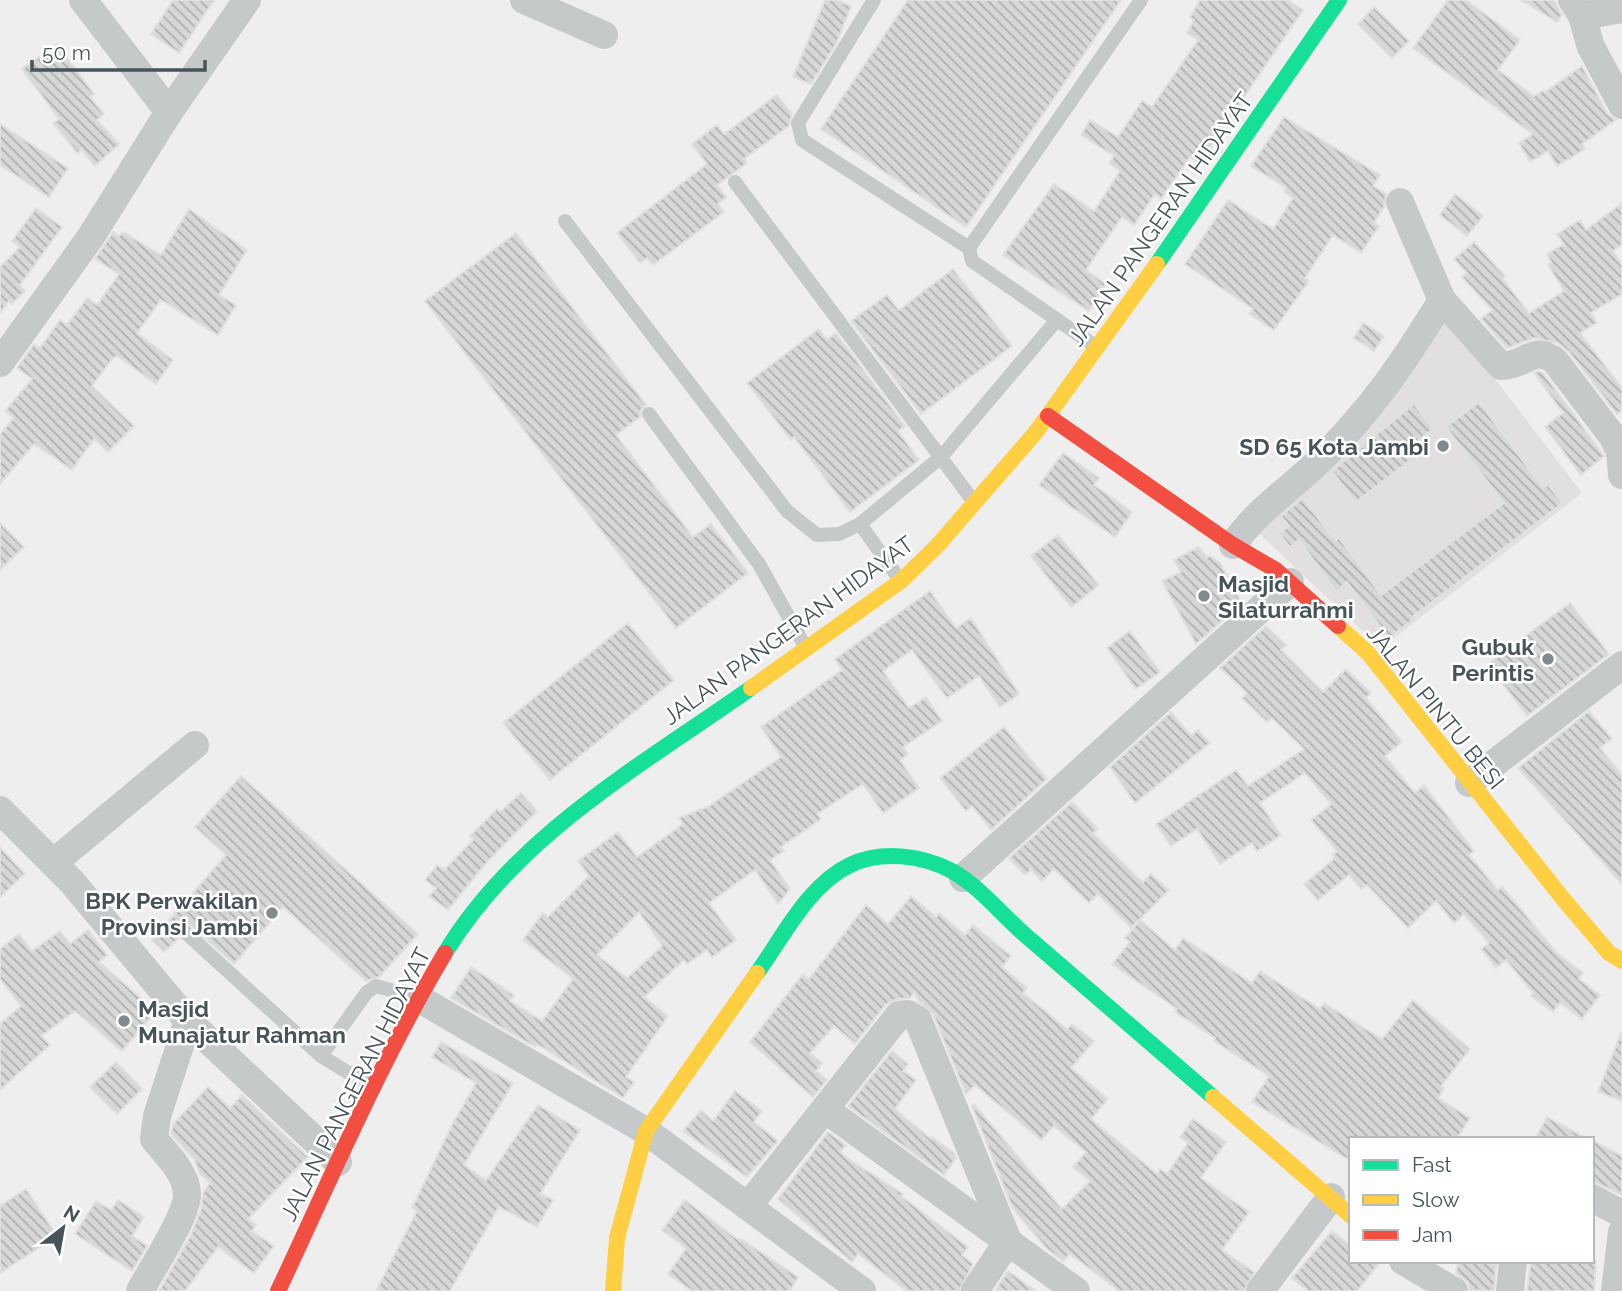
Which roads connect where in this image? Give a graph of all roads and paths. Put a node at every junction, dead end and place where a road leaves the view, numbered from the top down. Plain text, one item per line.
1 (83, 0) edge
2 (247, 0) edge
3 (524, 0) edge
4 (874, 0) edge
5 (1141, 0) edge
6 (1331, 3) edge
7 (1577, 8) edge
8 (1622, 9) edge
9 (604, 34) dead end
10 (1622, 105) edge
11 (169, 112) junction
12 (735, 182) dead end
13 (1400, 202) dead end
14 (565, 220) dead end
15 (969, 248) junction
16 (1442, 300) junction
17 (1056, 321) junction
18 (1099, 349) junction
19 (0, 363) edge
20 (649, 414) dead end
21 (1048, 416) junction
22 (941, 457) junction
23 (1622, 475) edge
24 (977, 506) junction
25 (860, 524) junction
26 (1233, 545) junction
27 (901, 581) junction
28 (1290, 582) junction
29 (806, 649) junction
30 (1622, 665) edge
31 (195, 745) dead end
32 (1469, 783) junction
33 (0, 810) edge
34 (53, 863) junction
35 (963, 878) junction
36 (185, 932) dead end
37 (1622, 961) edge
38 (418, 998) junction
39 (188, 1021) junction
40 (321, 1056) junction
41 (374, 1087) junction
42 (826, 1110) junction
43 (646, 1131) junction
44 (338, 1162) junction
45 (1594, 1199) edge
46 (748, 1206) junction
47 (1341, 1206) edge
48 (1622, 1214) edge
49 (1622, 1232) edge
50 (1007, 1241) junction
51 (1406, 1263) edge
52 (1513, 1263) edge
53 (140, 1291) edge
54 (278, 1291) edge
55 (614, 1291) edge
56 (862, 1291) edge
57 (975, 1291) edge
58 (1076, 1291) edge
59 (1260, 1291) edge
60 (1454, 1291) edge
61 (1510, 1291) edge
62 (1615, 1291) edge

1 - 11 street
2 - 11 street
3 - 9 street
4 - 15 lane
5 - 15 lane
6 - 18 main road, JALAN PANGERAN HIDAYAT
7 - 8 street
7 - 10 street
11 - 19 street
12 - 22 lane
13 - 16 street
14 - 25 lane
15 - 17 lane
16 - 23 street
16 - 26 street
17 - 18 lane
17 - 22 lane
18 - 21 main road, JALAN PANGERAN HIDAYAT
20 - 29 lane
21 - 24 main road, JALAN PANGERAN HIDAYAT
21 - 26 main road, JALAN PINTU BESI
22 - 24 lane
22 - 25 lane
24 - 27 main road, JALAN PANGERAN HIDAYAT
25 - 27 lane
26 - 28 main road, JALAN PINTU BESI
27 - 29 main road, JALAN PANGERAN HIDAYAT
28 - 32 main road, JALAN PINTU BESI
28 - 35 street
29 - 38 main road, JALAN PANGERAN HIDAYAT
30 - 32 street
31 - 34 street
32 - 37 main road, JALAN PINTU BESI
33 - 34 street
34 - 39 street
35 - 43 main road
35 - 47 main road
36 - 40 lane
38 - 40 lane
38 - 41 main road, JALAN PANGERAN HIDAYAT
38 - 43 street
39 - 44 street
39 - 53 street
40 - 41 lane
41 - 44 main road, JALAN PANGERAN HIDAYAT
42 - 46 street
42 - 50 street
42 - 50 street
43 - 46 street
43 - 55 main road
44 - 54 main road, JALAN PANGERAN HIDAYAT
45 - 48 street
46 - 56 street
47 - 59 street
49 - 62 street
50 - 57 street
50 - 58 street
51 - 60 street
52 - 61 street

